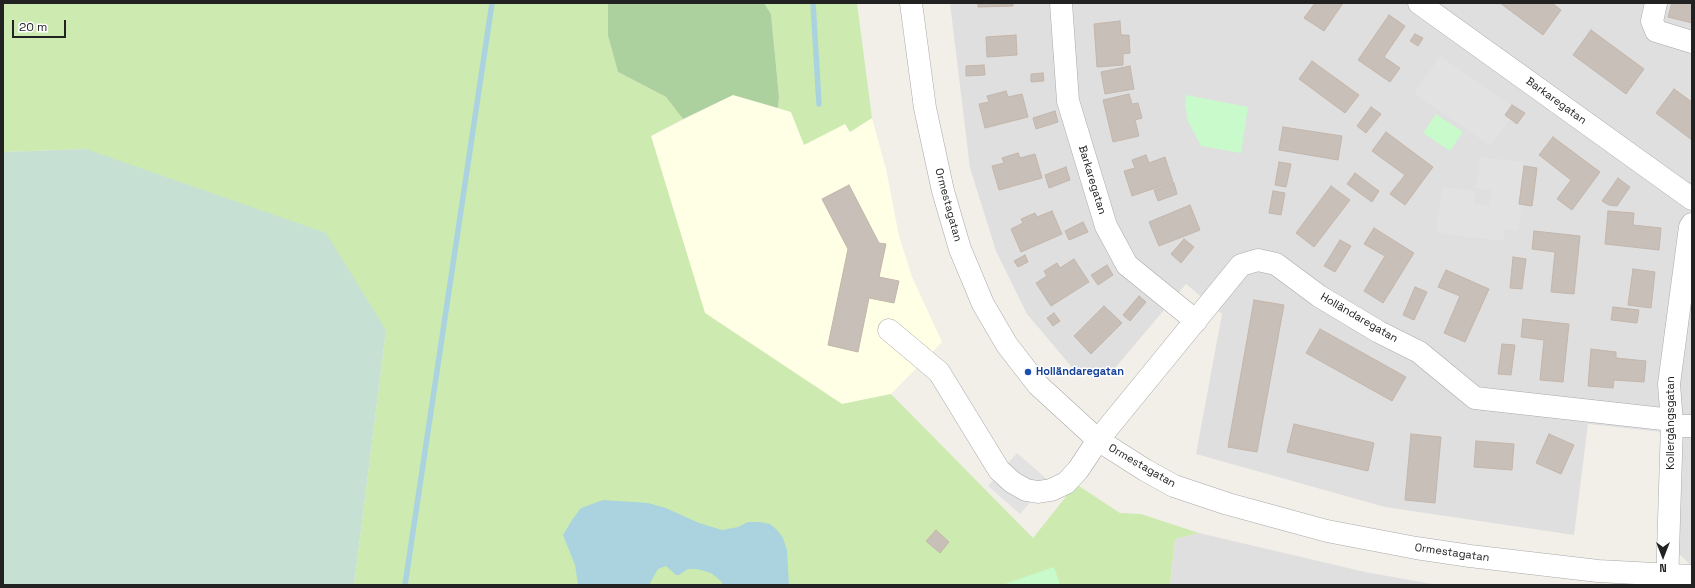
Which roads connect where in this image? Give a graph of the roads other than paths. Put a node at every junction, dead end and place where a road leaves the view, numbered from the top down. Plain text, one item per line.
1 (911, 3) edge
2 (1061, 3) edge
3 (1419, 3) edge
4 (1656, 3) edge
5 (1692, 42) edge
6 (1692, 199) edge
7 (1692, 224) edge
8 (1196, 321) junction
9 (889, 330) dead end
10 (1682, 424) edge
11 (1098, 440) junction
12 (1692, 576) edge
13 (1667, 580) edge

1 - 11 street, Ormestagatan
2 - 8 street, Barkaregatan
3 - 6 street, Barkaregatan
4 - 5 street
7 - 10 street, Kollergångsgatan
8 - 10 street, Holländaregatan
8 - 11 street, Holländaregatan
9 - 11 street, Holländaregatan
10 - 13 street, Kollergångsgatan
11 - 13 street, Ormestagatan
12 - 13 street, Ormestagatan

